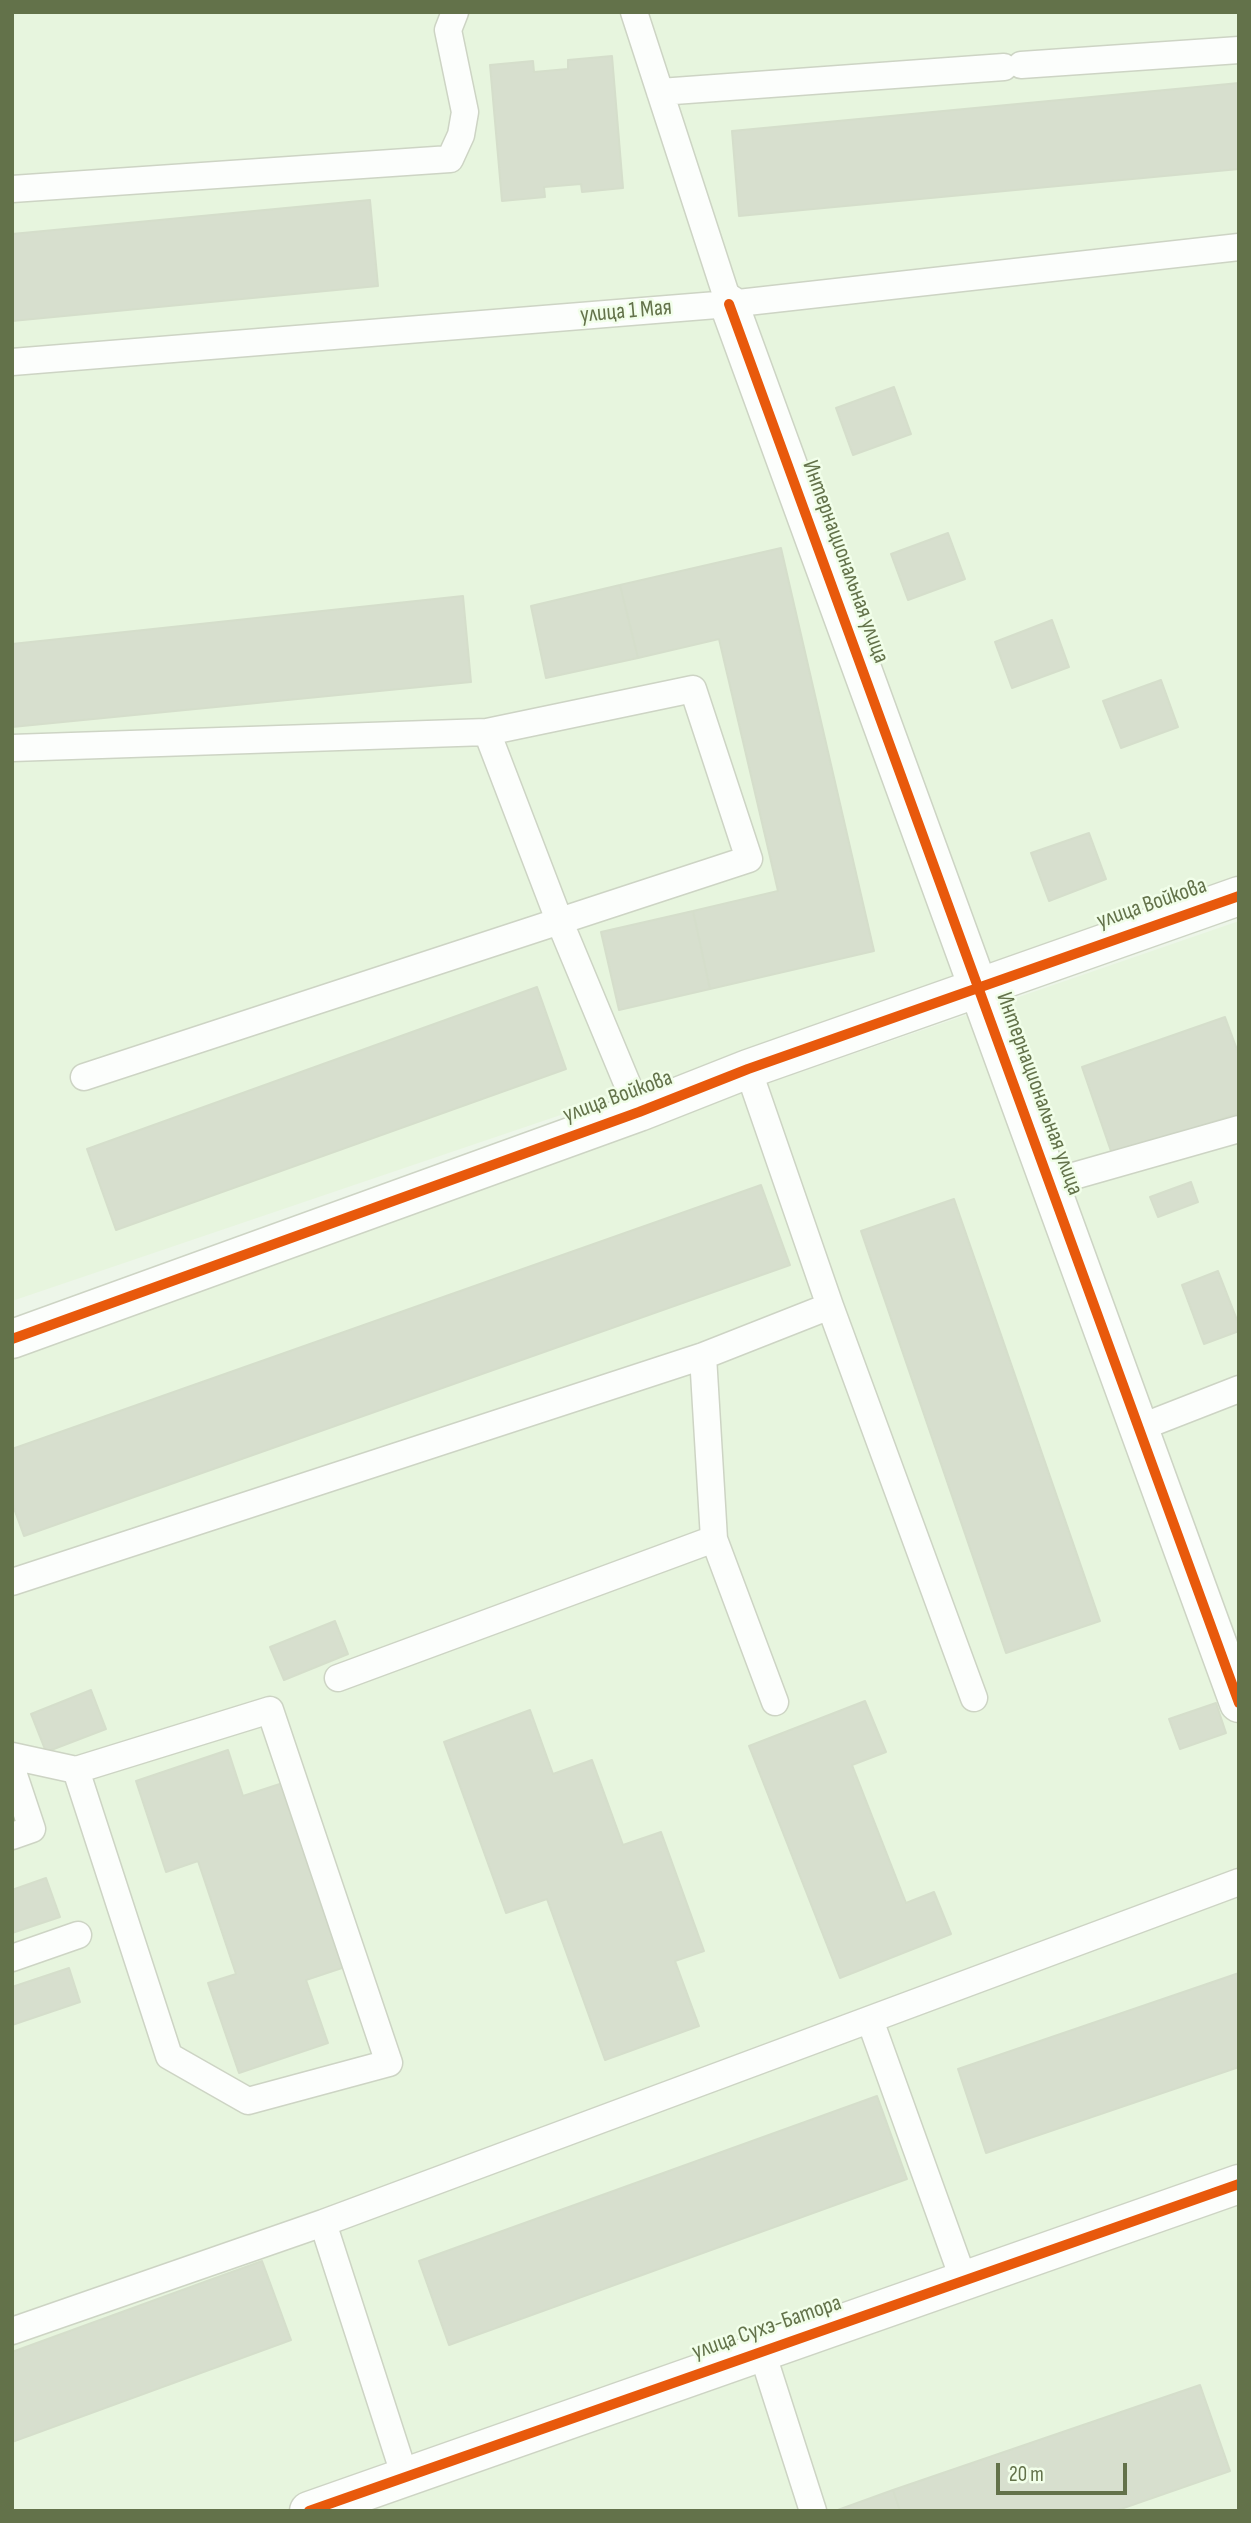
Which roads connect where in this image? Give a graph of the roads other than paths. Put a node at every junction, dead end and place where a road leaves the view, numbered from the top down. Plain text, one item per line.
1 (455, 12) edge
2 (634, 12) edge
3 (1239, 50) edge
4 (660, 92) junction
5 (12, 189) edge
6 (1239, 247) edge
7 (729, 304) junction
8 (12, 362) edge
9 (487, 732) junction
10 (12, 748) edge
11 (1239, 896) edge
12 (559, 920) junction
13 (978, 987) junction
14 (748, 1069) junction
15 (84, 1077) dead end
16 (639, 1112) junction
17 (1239, 1129) edge
18 (1049, 1183) junction
19 (830, 1306) junction
20 (12, 1339) edge
21 (703, 1356) junction
22 (1239, 1389) edge
23 (1139, 1428) junction
24 (714, 1539) junction
25 (12, 1582) edge
26 (338, 1678) dead end
27 (974, 1698) dead end
28 (775, 1702) dead end
29 (1239, 1703) edge
30 (12, 1756) edge
31 (12, 1769) edge
32 (76, 1770) junction
33 (12, 1836) edge
34 (1239, 1882) edge
35 (78, 1934) dead end
36 (12, 1958) edge
37 (870, 2020) junction
38 (1239, 2184) edge
39 (323, 2223) junction
40 (964, 2281) junction
41 (12, 2331) edge
42 (762, 2352) junction
43 (405, 2477) junction
44 (309, 2511) edge
45 (813, 2511) edge

1 - 5 lane
2 - 4 lane
3 - 4 lane
4 - 7 lane
6 - 7 lane, улица 1 Мая
7 - 8 lane, улица 1 Мая
7 - 13 street, Интернациональная улица
9 - 10 lane
9 - 12 lane
9 - 12 lane
11 - 13 street, улица Войкова
12 - 15 lane
12 - 16 lane
13 - 14 street, улица Войкова
13 - 18 street, Интернациональная улица
14 - 16 street, улица Войкова
14 - 19 lane
16 - 20 street, улица Войкова
17 - 18 lane
18 - 23 street, Интернациональная улица
19 - 21 lane
19 - 27 lane
21 - 24 lane
21 - 25 lane
22 - 23 lane
23 - 29 street, Интернациональная улица
24 - 26 lane
24 - 28 lane
30 - 32 lane
31 - 33 lane
32 - 32 lane
34 - 37 lane
35 - 36 lane
37 - 39 lane
37 - 40 lane
38 - 40 street, улица Сухэ-Батора
39 - 41 lane
39 - 43 lane
40 - 42 street, улица Сухэ-Батора
42 - 43 street, улица Сухэ-Батора
42 - 45 lane
43 - 44 street, улица Сухэ-Батора

